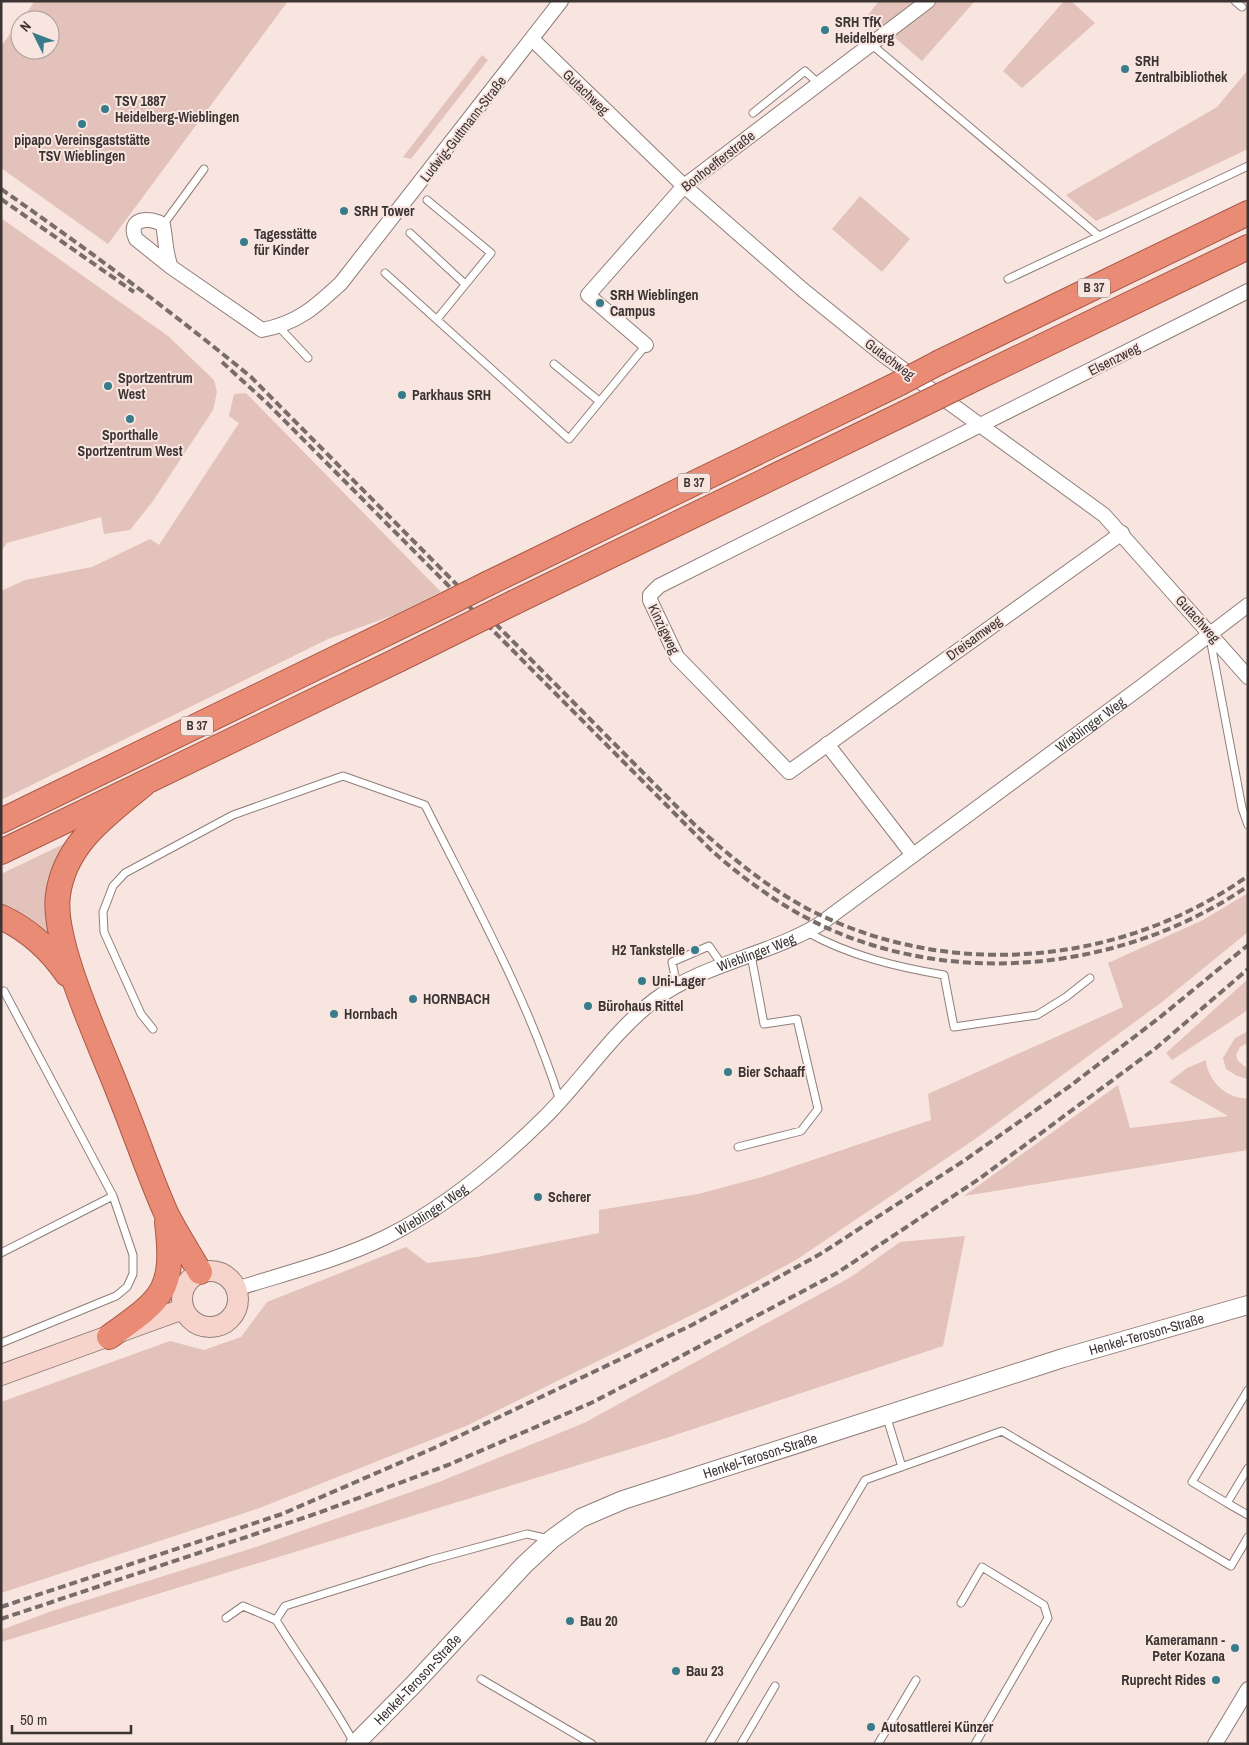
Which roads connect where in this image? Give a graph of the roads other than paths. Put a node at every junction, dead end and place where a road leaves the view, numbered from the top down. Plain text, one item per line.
1 (928, 1) edge
2 (1235, 1) edge
3 (559, 2) edge
4 (1242, 7) dead end
5 (532, 39) junction
6 (871, 44) junction
7 (819, 84) junction
8 (753, 113) dead end
9 (1248, 166) edge
10 (204, 169) dead end
11 (684, 186) junction
12 (427, 200) dead end
13 (1248, 213) edge
14 (163, 225) junction
15 (410, 233) dead end
16 (1100, 236) junction
17 (1248, 247) edge
18 (171, 267) junction
19 (385, 273) dead end
20 (1008, 279) dead end
21 (465, 284) junction
22 (1248, 292) edge
23 (438, 318) junction
24 (279, 327) junction
25 (646, 345) joint
26 (308, 358) dead end
27 (554, 364) dead end
28 (599, 402) junction
29 (980, 426) junction
30 (1122, 533) junction
31 (1248, 605) edge
32 (1209, 633) junction
33 (1248, 676) edge
34 (827, 744) junction
35 (144, 784) junction
36 (12, 813) edge
37 (1, 821) edge
38 (1248, 825) edge
39 (1, 852) edge
40 (913, 855) junction
41 (1, 917) edge
42 (808, 932) junction
43 (751, 955) junction
44 (724, 966) junction
45 (1090, 978) dead end
46 (677, 986) junction
47 (4, 991) dead end
48 (80, 993) junction
49 (153, 1029) dead end
50 (560, 1102) junction
51 (738, 1147) dead end
52 (113, 1196) junction
53 (166, 1213) junction
54 (1, 1253) edge
55 (200, 1272) junction
56 (236, 1289) junction
57 (1248, 1305) edge
58 (183, 1309) junction
59 (109, 1336) junction
60 (1, 1343) edge
61 (1, 1375) edge
62 (1248, 1390) edge
63 (886, 1415) junction
64 (902, 1467) junction
65 (1248, 1468) edge
66 (1226, 1503) junction
67 (1248, 1516) edge
68 (1248, 1537) edge
69 (552, 1539) junction
70 (961, 1603) dead end
71 (226, 1618) dead end
72 (276, 1620) junction
73 (481, 1679) dead end
74 (916, 1680) dead end
75 (775, 1686) dead end
76 (1248, 1689) edge
77 (355, 1744) edge
78 (592, 1744) edge
79 (709, 1744) edge
80 (740, 1744) edge
81 (878, 1744) edge
82 (975, 1744) edge
83 (1215, 1744) edge

1 - 6 street, Bonhoefferstraße
2 - 4 lane
3 - 5 street, Ludwig-Guttmann-Straße
5 - 11 street, Gutachweg
5 - 24 street, Ludwig-Guttmann-Straße
6 - 7 street, Bonhoefferstraße
6 - 16 lane
7 - 8 lane
7 - 11 street, Bonhoefferstraße
9 - 16 lane
10 - 14 lane
11 - 25 street, Bonhoefferstraße
11 - 29 street, Gutachweg
12 - 21 lane
13 - 36 highway, B 37, bridge
14 - 18 street
14 - 18 street, Ludwig-Guttmann-Straße
15 - 21 lane
16 - 20 lane
17 - 35 highway, B 37, bridge
18 - 24 street, Ludwig-Guttmann-Straße
19 - 23 lane
21 - 23 lane
22 - 29 street, Elsenzweg
23 - 28 lane
24 - 26 lane
25 - 28 lane
27 - 28 lane
29 - 30 street, Gutachweg
29 - 34 street, Kinzigweg
30 - 32 street, Gutachweg
30 - 34 street, Dreisamweg
31 - 32 street, Wieblinger Weg
32 - 33 street, Gutachweg
32 - 38 lane
32 - 40 street, Wieblinger Weg
34 - 40 street
35 - 39 highway, B 37
35 - 48 highway, B 37
36 - 37 highway, B 37
40 - 42 street, Wieblinger Weg
41 - 48 highway
42 - 43 street, Wieblinger Weg
42 - 45 lane
43 - 44 street, Wieblinger Weg
43 - 51 lane
44 - 46 street, Wieblinger Weg
44 - 46 lane
46 - 50 street, Wieblinger Weg
47 - 52 lane
48 - 53 highway
49 - 50 lane
50 - 56 street, Wieblinger Weg
52 - 54 lane
52 - 60 lane
53 - 55 highway
53 - 59 highway
55 - 56 main road
55 - 58 main road
56 - 58 main road
57 - 63 street, Henkel-Teroson-Straße
58 - 59 main road
59 - 61 main road
62 - 66 lane
63 - 64 lane
63 - 69 street, Henkel-Teroson-Straße
64 - 68 lane
64 - 79 lane
65 - 66 lane
66 - 67 lane
69 - 72 lane
69 - 77 street, Henkel-Teroson-Straße
70 - 82 lane
71 - 72 lane
72 - 77 lane
73 - 78 lane
74 - 81 lane
75 - 80 lane
76 - 83 street

